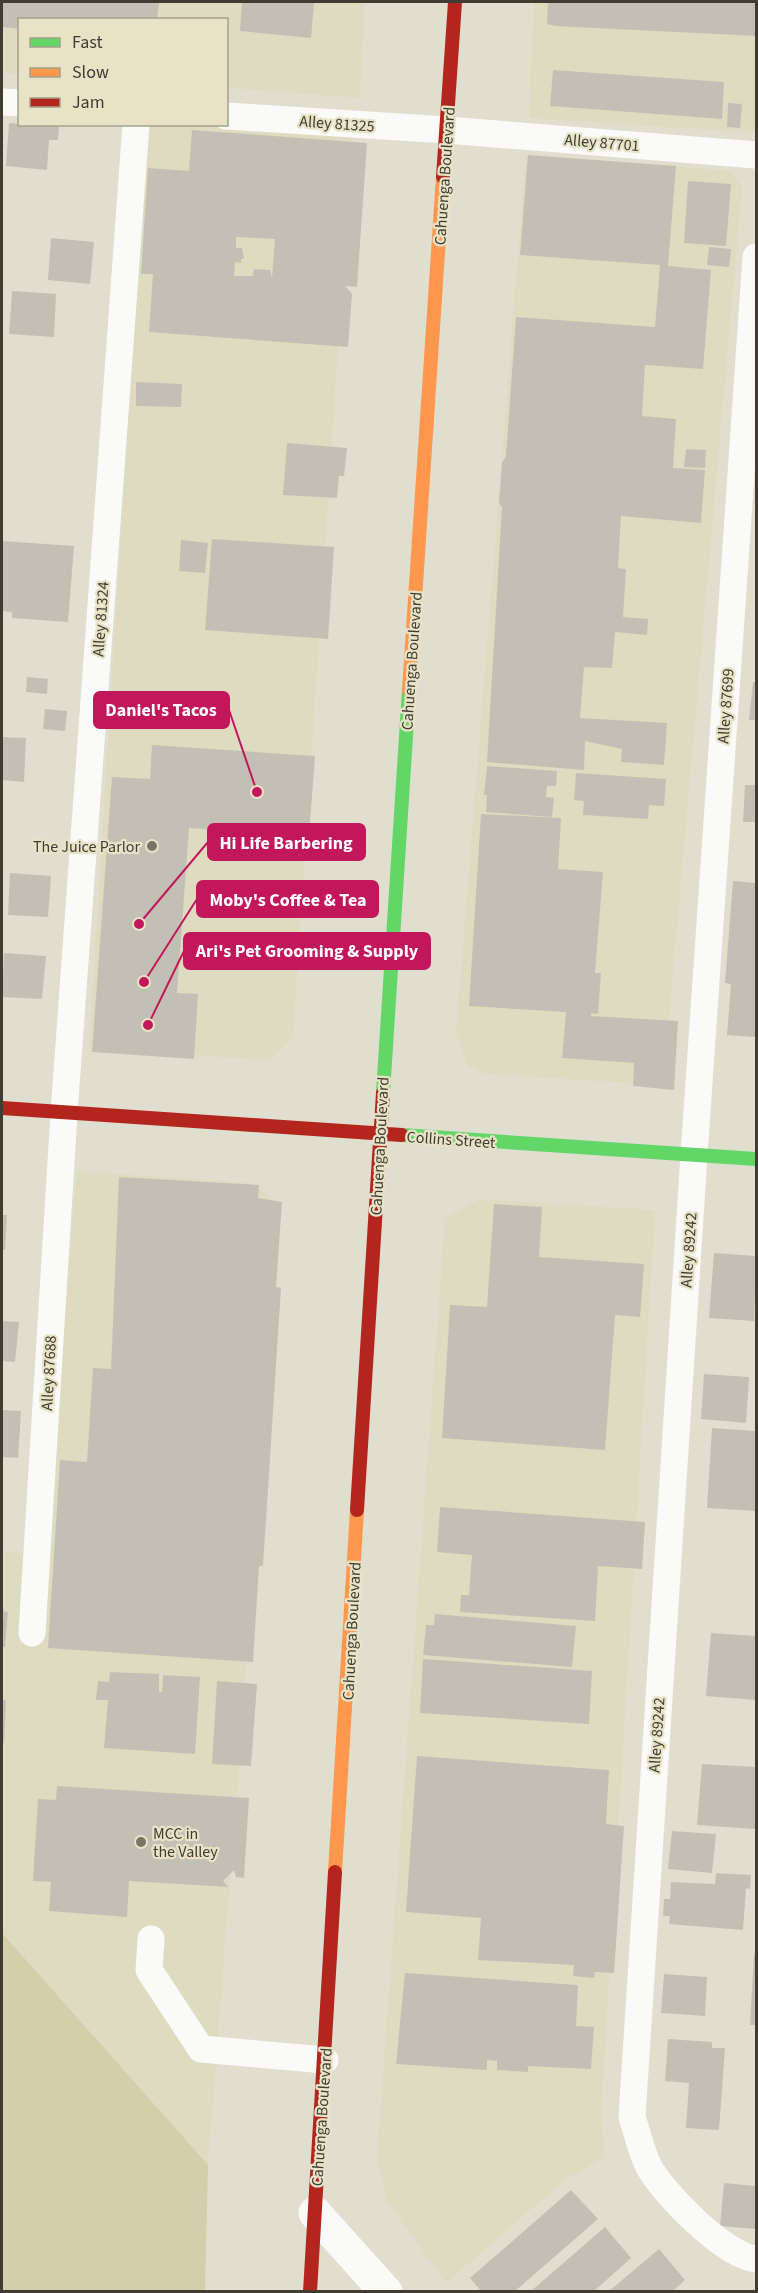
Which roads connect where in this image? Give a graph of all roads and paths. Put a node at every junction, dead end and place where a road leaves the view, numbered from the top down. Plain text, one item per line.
1 (455, 2) edge
2 (2, 102) edge
3 (18, 103) edge
4 (228, 116) edge
5 (136, 126) edge
6 (447, 130) junction
7 (756, 155) edge
8 (756, 256) edge
9 (2, 1108) edge
10 (64, 1113) junction
11 (380, 1134) junction
12 (694, 1155) junction
13 (756, 1159) edge
14 (32, 1633) dead end
15 (151, 1939) dead end
16 (325, 2060) junction
17 (315, 2213) junction
18 (756, 2259) edge
19 (310, 2292) edge
20 (386, 2292) edge

1 - 6 main road, Cahuenga Boulevard
2 - 3 lane
4 - 6 lane, Alley 81325
5 - 10 lane, Alley 81324
6 - 7 lane, Alley 87701
6 - 11 main road, Cahuenga Boulevard
8 - 12 lane, Alley 87699
9 - 10 main road, Collins Street
10 - 11 main road, Collins Street
10 - 14 lane, Alley 87688
11 - 12 main road, Collins Street
11 - 16 main road, Cahuenga Boulevard
12 - 13 main road, Collins Street
12 - 18 lane, Alley 89242
15 - 16 lane
16 - 17 main road, Cahuenga Boulevard
17 - 19 main road, Cahuenga Boulevard
17 - 20 street

